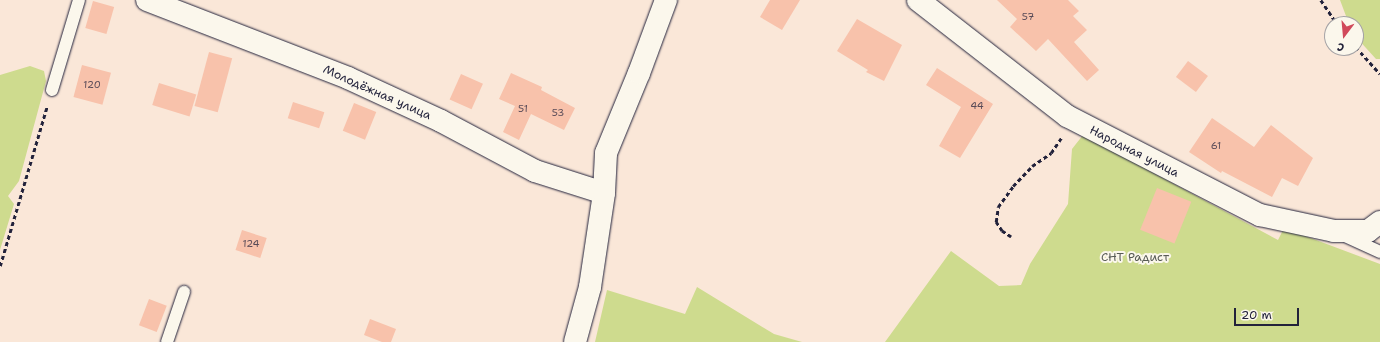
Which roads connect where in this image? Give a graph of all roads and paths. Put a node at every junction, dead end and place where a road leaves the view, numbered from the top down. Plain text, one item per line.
1 (79, 0) edge
2 (147, 0) edge
3 (666, 0) edge
4 (918, 0) edge
5 (1322, 0) edge
6 (1332, 16) edge
7 (1364, 56) edge
8 (1380, 74) edge
9 (52, 90) joint
10 (1067, 116) junction
11 (604, 193) junction
12 (1380, 222) edge
13 (1334, 231) junction
14 (1011, 238) dead end
15 (1380, 252) edge
16 (0, 266) edge
17 (184, 292) dead end
18 (167, 342) edge
19 (574, 342) edge

1 - 9 lane
2 - 11 street, Молодёжная улица
3 - 11 street
4 - 10 street, Народная улица
5 - 6 path
7 - 8 path
9 - 16 path
10 - 13 street, Народная улица
10 - 14 path
11 - 19 street
12 - 13 street, Народная улица
13 - 15 lane
17 - 18 lane

